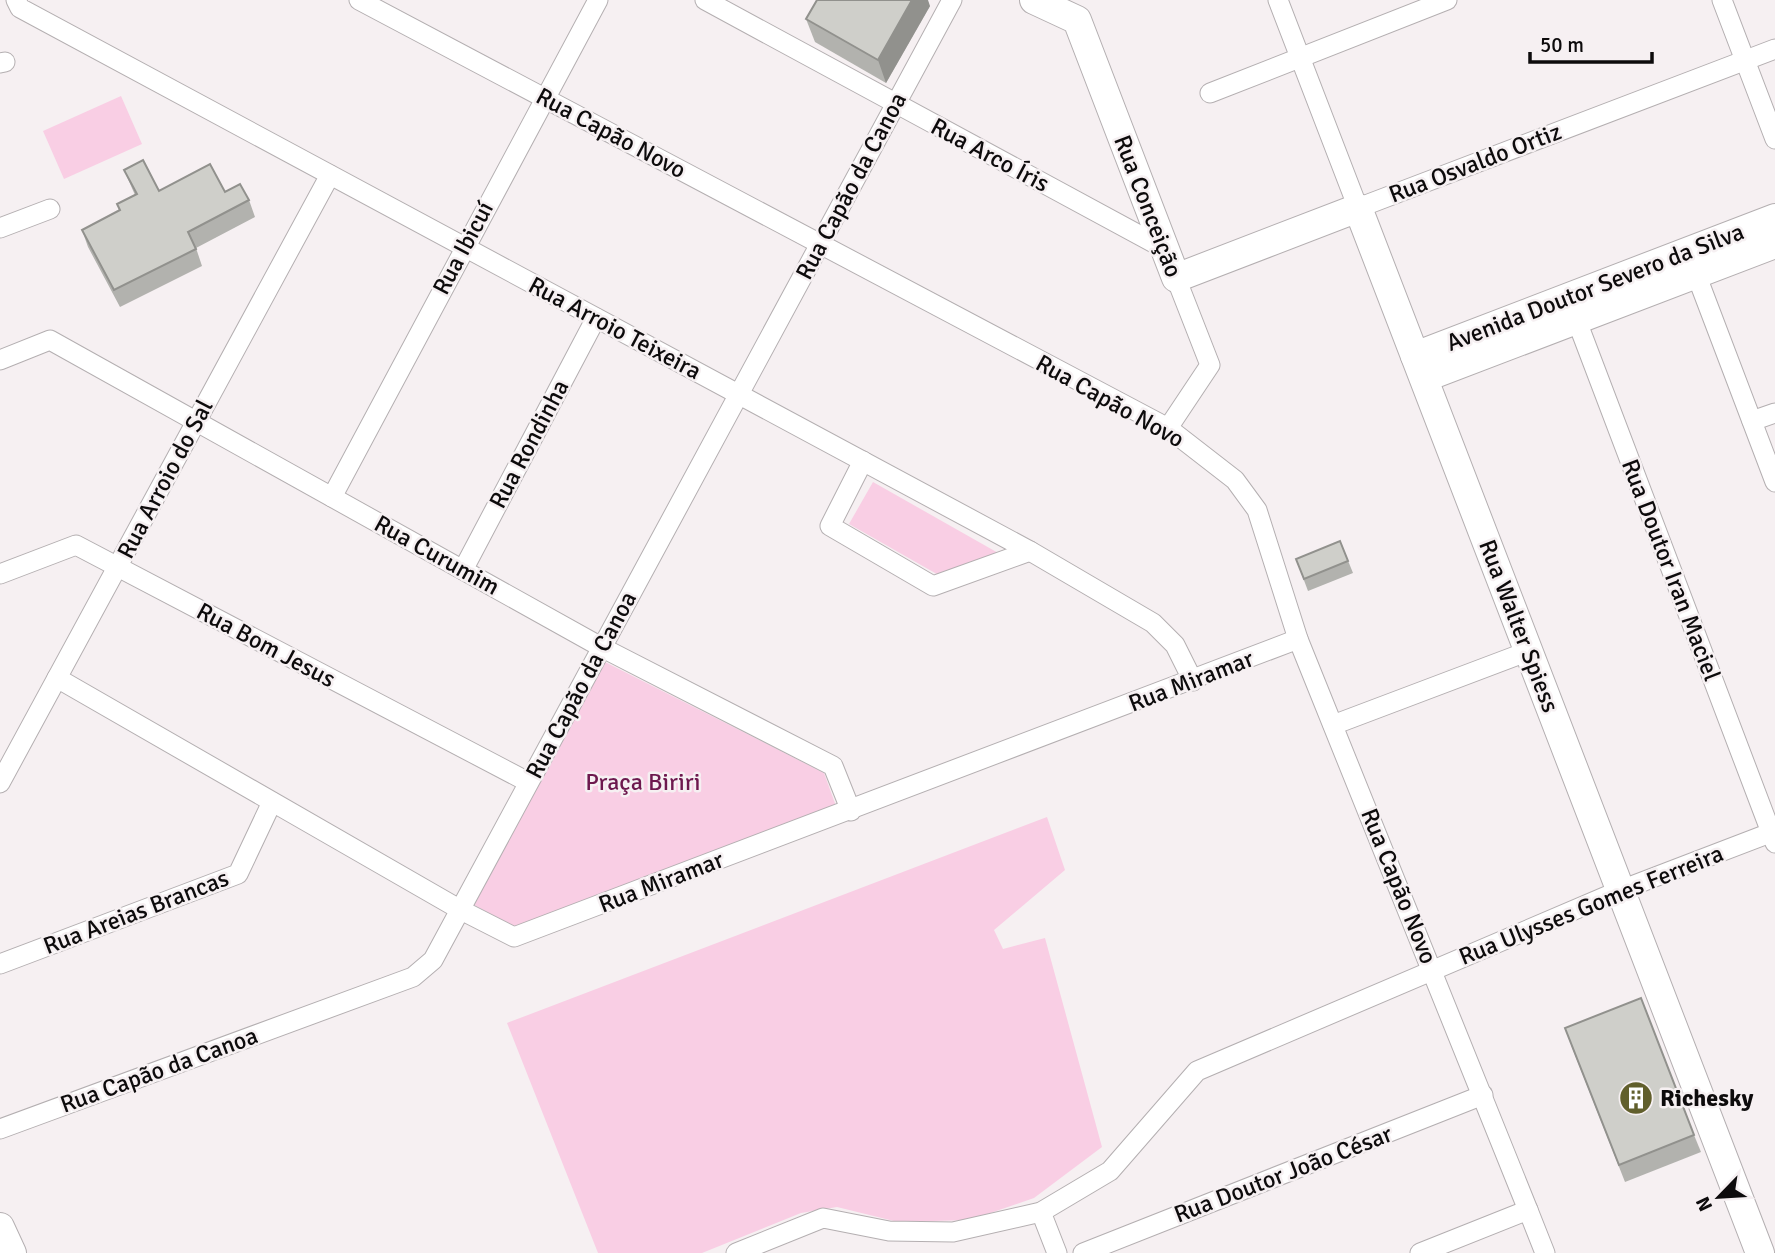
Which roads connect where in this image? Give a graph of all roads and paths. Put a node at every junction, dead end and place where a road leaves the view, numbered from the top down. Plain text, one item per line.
1 (16, 0) edge
2 (359, 0) edge
3 (598, 0) edge
4 (705, 0) edge
5 (952, 0) edge
6 (1034, 0) edge
7 (1278, 0) edge
8 (1447, 0) edge
9 (1722, 0) edge
10 (1775, 49) edge
11 (1300, 56) junction
12 (1745, 60) junction
13 (1210, 93) dead end
14 (544, 98) junction
15 (896, 103) junction
16 (1775, 139) edge
17 (330, 175) junction
18 (1358, 208) junction
19 (50, 209) dead end
20 (1775, 218) edge
21 (0, 228) edge
22 (820, 244) junction
23 (1775, 244) edge
24 (463, 246) junction
25 (1165, 249) junction
26 (1696, 274) junction
27 (1176, 278) junction
28 (1572, 309) junction
29 (596, 318) junction
30 (0, 360) edge
31 (1419, 367) junction
32 (738, 394) junction
33 (1775, 412) edge
34 (196, 421) junction
35 (1752, 421) junction
36 (1168, 428) junction
37 (863, 461) junction
38 (1775, 482) edge
39 (332, 497) junction
40 (1030, 551) junction
41 (117, 567) junction
42 (463, 570) junction
43 (0, 574) edge
44 (1298, 639) junction
45 (601, 647) junction
46 (1528, 651) junction
47 (57, 678) junction
48 (1193, 681) junction
49 (1333, 725) junction
50 (528, 782) junction
51 (0, 783) edge
52 (272, 802) junction
53 (851, 811) junction
54 (1774, 836) edge
55 (1621, 890) junction
56 (459, 909) junction
57 (0, 964) edge
58 (1434, 970) junction
59 (1483, 1096) junction
60 (0, 1129) edge
61 (1528, 1210) junction
62 (1041, 1212) junction
63 (0, 1227) edge
64 (12, 1253) edge
65 (736, 1253) edge
66 (1057, 1253) edge
67 (1083, 1253) edge
68 (1420, 1253) edge
69 (1545, 1253) edge
70 (1760, 1253) edge

1 - 17 street, Rua Arroio Teixeira
2 - 14 street, Rua Capão Novo
3 - 14 street, Rua Ibicuí
4 - 15 street, Rua Arco Íris
5 - 15 street, Rua Capão da Canoa
6 - 25 street, Rua Conceição
7 - 11 street, Rua Walter Spiess
8 - 11 street
9 - 12 street
10 - 12 street, Rua Osvaldo Ortiz
11 - 13 street
11 - 18 street, Rua Walter Spiess
12 - 16 street
12 - 18 street, Rua Osvaldo Ortiz
14 - 22 street, Rua Capão Novo
14 - 24 street, Rua Ibicuí
15 - 22 street, Rua Capão da Canoa
15 - 25 street, Rua Arco Íris
17 - 24 street, Rua Arroio Teixeira
17 - 34 street, Rua Arroio do Sal
18 - 27 street, Rua Osvaldo Ortiz
18 - 31 street, Rua Walter Spiess
19 - 21 street
20 - 28 street, Avenida Doutor Severo da Silva
22 - 32 street, Rua Capão da Canoa
22 - 36 street, Rua Capão Novo
23 - 26 street, Avenida Doutor Severo da Silva
24 - 29 street, Rua Arroio Teixeira
24 - 39 street, Rua Ibicuí
25 - 27 street, Rua Conceição
26 - 28 street, Avenida Doutor Severo da Silva
26 - 35 street
27 - 36 street, Rua Conceição
28 - 31 street, Avenida Doutor Severo da Silva
28 - 54 street, Rua Doutor Iran Maciel
29 - 32 street, Rua Arroio Teixeira
29 - 42 street, Rua Rondinha
30 - 34 street, Rua Curumim
31 - 46 street, Rua Walter Spiess
32 - 37 street, Rua Arroio Teixeira
32 - 45 street, Rua Capão da Canoa
33 - 35 street
34 - 39 street, Rua Curumim
34 - 41 street, Rua Arroio do Sal
35 - 38 street
36 - 44 street, Rua Capão Novo
37 - 40 street, Rua Arroio Teixeira
37 - 40 street
39 - 42 street, Rua Curumim
40 - 48 street, Rua Arroio Teixeira
41 - 43 street, Rua Bom Jesus
41 - 47 street, Rua Arroio do Sal
41 - 50 street, Rua Bom Jesus
42 - 45 street, Rua Curumim
44 - 48 street, Rua Miramar
44 - 49 street, Rua Capão Novo
45 - 50 street, Rua Capão da Canoa
45 - 53 street, Rua Curumim
46 - 49 street
46 - 55 street, Rua Walter Spiess
47 - 51 street, Rua Arroio do Sal
47 - 52 street, Rua Miramar
48 - 53 street, Rua Miramar
49 - 58 street, Rua Capão Novo
50 - 56 street, Rua Capão da Canoa
52 - 56 street, Rua Miramar
52 - 57 street, Rua Areias Brancas
53 - 56 street, Rua Miramar
54 - 55 street, Rua Ulysses Gomes Ferreira
55 - 58 street, Rua Ulysses Gomes Ferreira
55 - 70 street, Rua Walter Spiess
56 - 60 street, Rua Capão da Canoa
58 - 59 street, Rua Capão Novo
58 - 62 street, Rua Ulysses Gomes Ferreira
59 - 61 street, Rua Capão Novo
59 - 67 street, Rua Doutor João César
61 - 68 street
61 - 69 street, Rua Capão Novo
62 - 65 street, Rua Ulysses Gomes Ferreira
62 - 66 street
63 - 64 street

